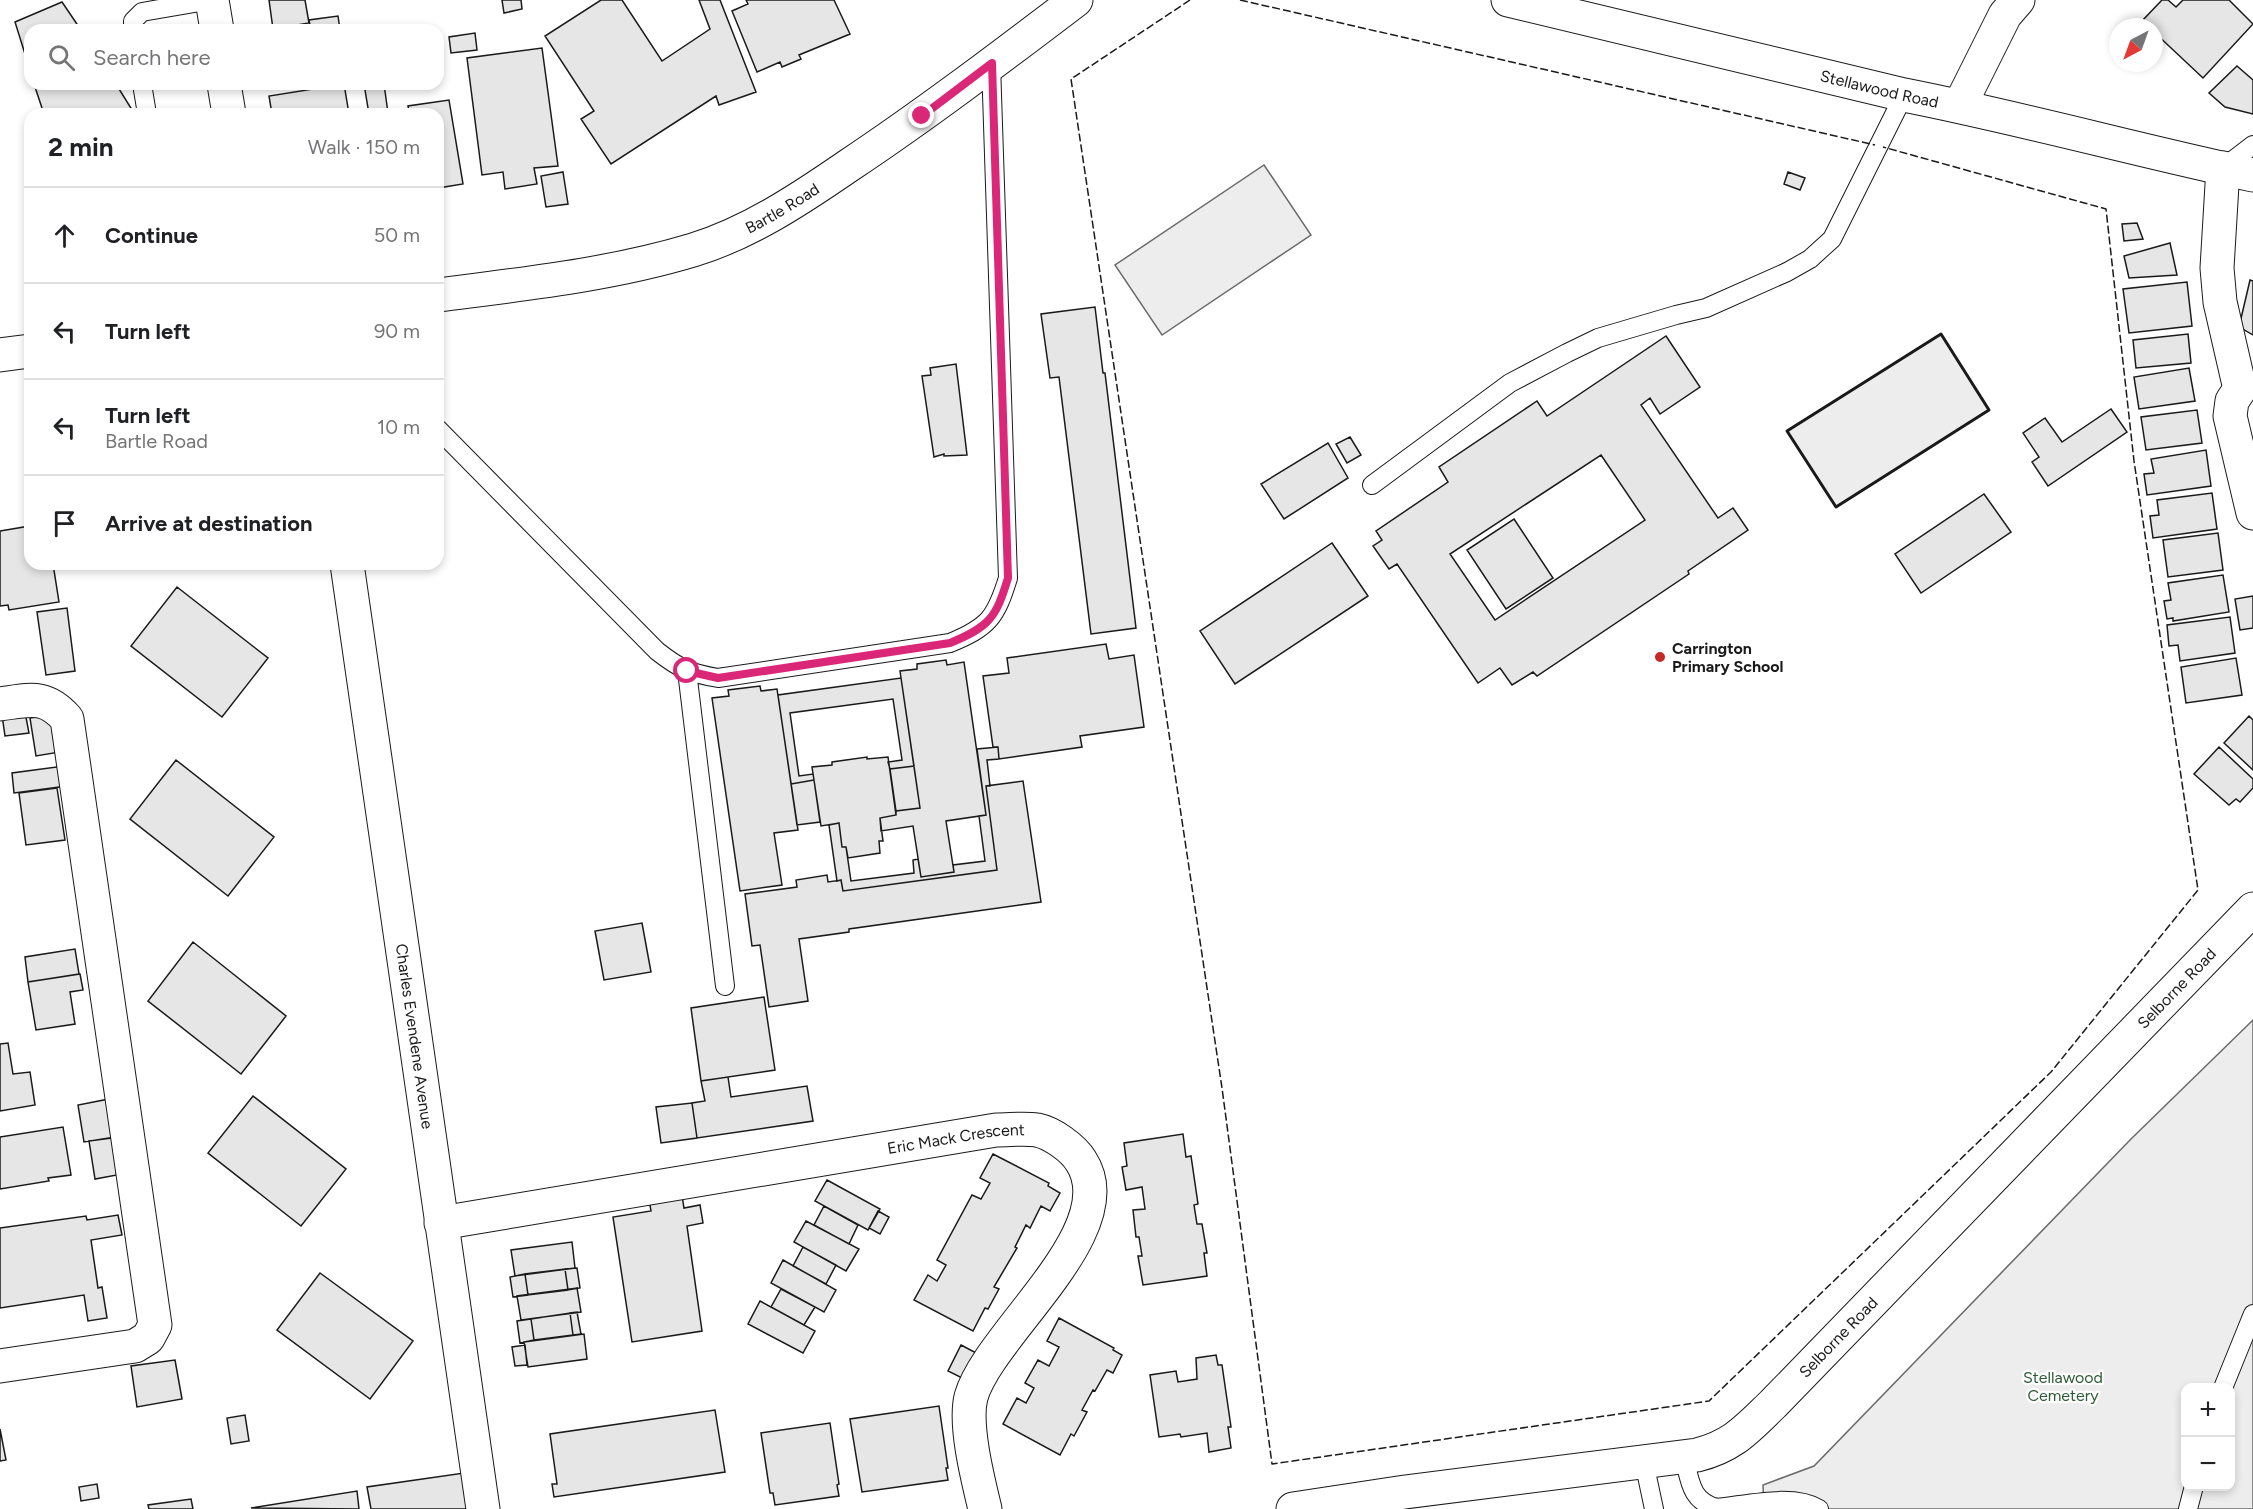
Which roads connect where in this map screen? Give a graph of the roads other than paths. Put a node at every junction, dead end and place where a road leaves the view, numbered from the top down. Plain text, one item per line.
1 (212, 0) edge
2 (1076, 0) edge
3 (1508, 0) edge
4 (2018, 0) edge
5 (133, 24) edge
6 (216, 24) edge
7 (992, 63) junction
8 (143, 90) edge
9 (225, 90) edge
10 (1904, 95) junction
11 (1960, 105) junction
12 (146, 108) edge
13 (227, 108) edge
14 (2253, 145) edge
15 (2238, 172) edge
16 (444, 294) edge
17 (24, 352) edge
18 (0, 356) edge
19 (2247, 391) edge
20 (444, 435) edge
21 (1372, 485) dead end
22 (2253, 513) edge
23 (348, 570) edge
24 (687, 671) junction
25 (0, 704) edge
26 (2253, 909) edge
27 (725, 986) dead end
28 (441, 1223) junction
29 (2253, 1314) edge
30 (0, 1366) edge
31 (2225, 1383) edge
32 (1684, 1457) junction
33 (1644, 1461) junction
34 (2193, 1491) edge
35 (483, 1509) edge
36 (985, 1509) edge
37 (1293, 1509) edge
38 (1654, 1509) edge
39 (1820, 1509) edge
40 (2188, 1509) edge

1 - 5 lane
1 - 6 street
2 - 7 street, Bartle Road
3 - 10 street, Stellawood Road
4 - 11 street
7 - 16 street, Bartle Road
7 - 24 lane
8 - 12 lane
9 - 13 street
10 - 11 street, Stellawood Road
10 - 21 lane
11 - 15 street, Stellawood Road
14 - 15 lane
15 - 19 street
17 - 18 street
19 - 22 street
20 - 24 lane
23 - 28 street, Charles Evendene Avenue
24 - 27 lane
25 - 30 street
26 - 32 street, Selborne Road
28 - 35 street, Charles Evendene Avenue
28 - 36 street, Eric Mack Crescent
29 - 31 lane
32 - 33 street, Selborne Road
32 - 39 lane
33 - 37 street, Selborne Road
33 - 38 lane
34 - 40 lane

